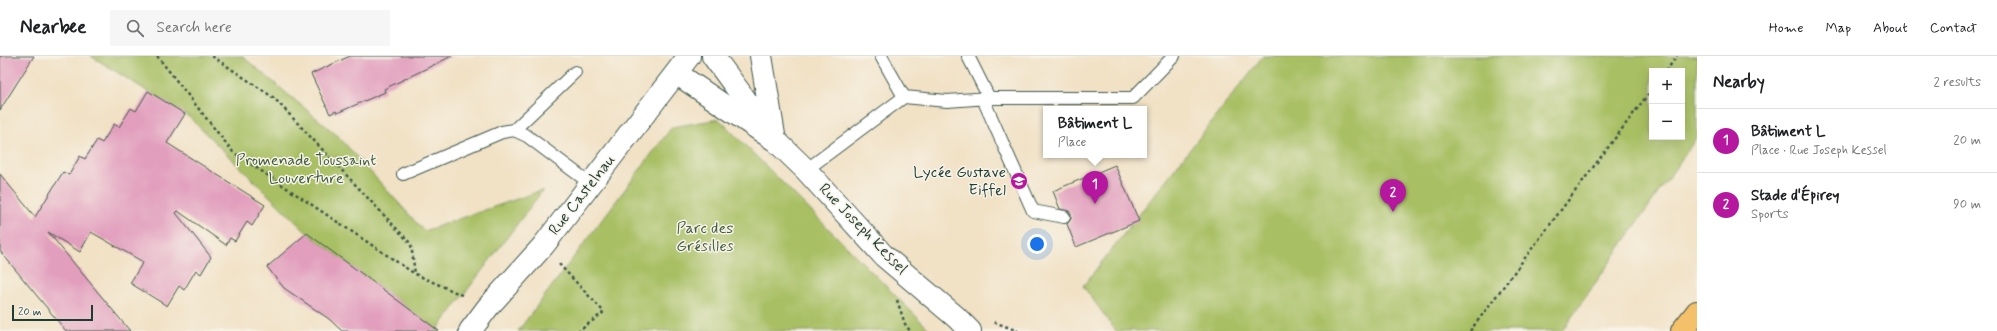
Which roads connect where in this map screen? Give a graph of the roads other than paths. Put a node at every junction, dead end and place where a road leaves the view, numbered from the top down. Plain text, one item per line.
1 (713, 56) edge
2 (761, 56) edge
3 (881, 56) edge
4 (968, 56) edge
5 (1174, 56) edge
6 (682, 64) edge
7 (575, 72) dead end
8 (904, 97) junction
9 (986, 98) junction
10 (514, 130) junction
11 (775, 140) junction
12 (806, 170) junction
13 (403, 174) dead end
14 (591, 184) junction
15 (1064, 217) dead end
16 (1697, 312) edge
17 (470, 331) edge
18 (970, 331) edge
19 (1682, 331) edge

1 - 11 street, Rue Joseph Kessel
2 - 11 street
3 - 8 lane
4 - 9 lane
5 - 9 lane
6 - 11 street, Rue Joseph Kessel
6 - 14 street, Rue Castelnau
7 - 10 lane
8 - 9 lane
8 - 12 lane
9 - 15 lane
10 - 13 lane
10 - 14 lane
11 - 12 street, Rue Joseph Kessel
12 - 18 street, Rue Joseph Kessel
14 - 17 street, Rue Castelnau
16 - 19 highway

